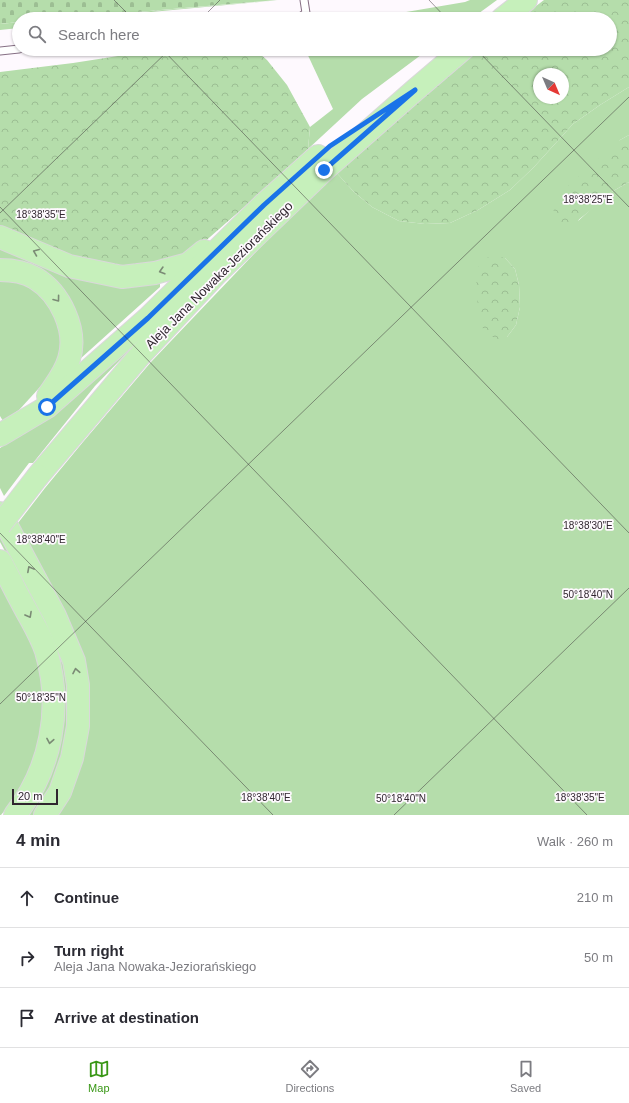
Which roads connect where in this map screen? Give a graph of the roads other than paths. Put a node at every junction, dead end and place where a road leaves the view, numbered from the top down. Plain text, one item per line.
1 (304, 0) edge
2 (526, 0) edge
3 (306, 12) edge
4 (511, 12) edge
5 (12, 50) edge
6 (0, 51) edge
7 (455, 56) edge
8 (415, 90) junction
9 (264, 205) junction
10 (0, 237) edge
11 (0, 270) edge
12 (4, 433) edge
13 (0, 513) edge
14 (0, 526) edge
15 (0, 561) edge
16 (15, 815) edge
17 (45, 815) edge

1 - 3 lane
2 - 4 main road
5 - 6 lane
7 - 8 main road, Aleja Jana Nowaka-Jeziorańskiego
8 - 9 main road
8 - 14 main road, Aleja Jana Nowaka-Jeziorańskiego, bridge
9 -> 10 main road
9 - 12 main road
11 -> 12 main road
17 -> 13 main road
15 -> 16 main road

